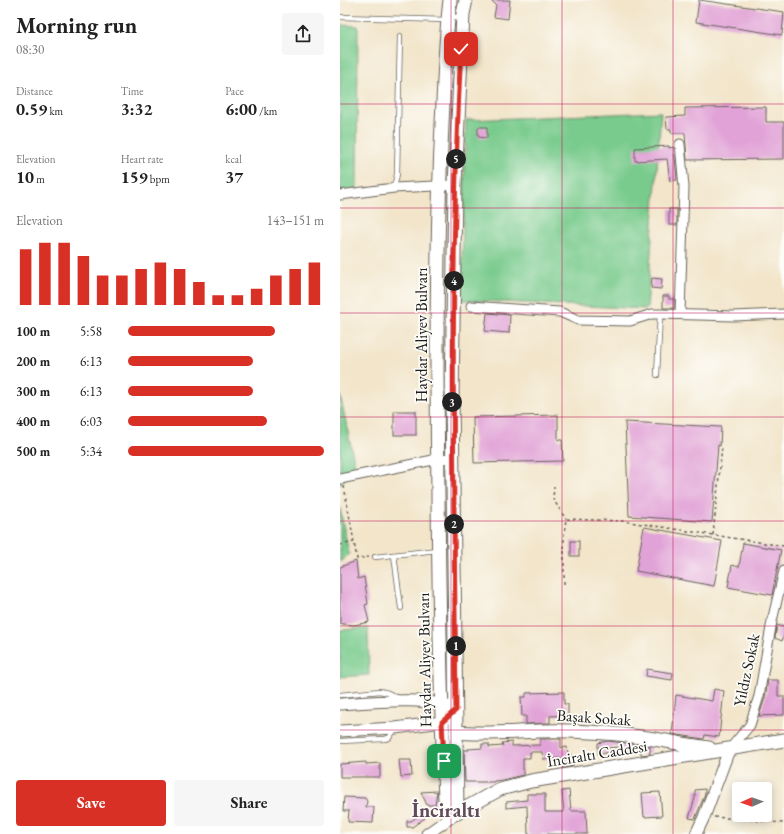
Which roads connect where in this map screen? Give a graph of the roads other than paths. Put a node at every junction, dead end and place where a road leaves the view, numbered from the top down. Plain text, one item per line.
1 (450, 0) edge
2 (466, 0) edge
3 (463, 14) junction
4 (340, 17) edge
5 (448, 20) junction
6 (400, 36) dead end
7 (680, 144) dead end
8 (455, 185) junction
9 (439, 186) junction
10 (394, 188) junction
11 (340, 195) edge
12 (471, 306) dead end
13 (660, 314) junction
14 (680, 314) junction
15 (784, 314) edge
16 (658, 375) dead end
17 (453, 458) junction
18 (438, 459) junction
19 (342, 482) edge
20 (439, 550) junction
21 (454, 550) junction
22 (394, 555) junction
23 (375, 557) road end
24 (784, 571) edge
25 (401, 608) dead end
26 (340, 695) edge
27 (404, 700) junction
28 (340, 704) edge
29 (442, 704) junction
30 (456, 710) junction
31 (442, 722) junction
32 (395, 728) junction
33 (340, 731) edge
34 (456, 732) junction
35 (784, 740) edge
36 (340, 741) edge
37 (729, 750) junction
38 (457, 813) junction
39 (427, 834) edge
40 (696, 834) edge

1 - 5 main road, Haydar Aliyev Bulvarı
2 - 3 main road, Haydar Aliyev Bulvarı
3 - 5 lane
3 - 8 main road, Haydar Aliyev Bulvarı
4 - 5 lane
5 - 9 main road, Haydar Aliyev Bulvarı
6 - 10 lane
7 - 14 street
8 - 9 street
8 - 17 main road, Haydar Aliyev Bulvarı
9 - 10 street
9 - 18 main road, Haydar Aliyev Bulvarı
10 - 11 street
12 - 13 street
13 - 14 street
13 - 16 lane
14 - 15 street
17 - 18 street
17 - 21 main road, Haydar Aliyev Bulvarı
18 - 19 street
18 - 20 main road, Haydar Aliyev Bulvarı
20 - 21 street
20 - 22 lane
20 - 29 main road, Haydar Aliyev Bulvarı
21 - 30 main road, Haydar Aliyev Bulvarı
22 - 23 lane
22 - 25 lane
24 - 37 street, Yıldız Sokak
26 - 27 lane
27 - 28 street
27 - 29 street
29 - 30 street
29 - 31 main road, Haydar Aliyev Bulvarı
30 - 31 street
30 - 34 main road, Haydar Aliyev Bulvarı
31 - 32 street
31 - 38 main road, Haydar Aliyev Bulvarı
32 - 33 street
32 - 36 lane
34 - 37 main road, Başak Sokak
34 - 38 main road, Haydar Aliyev Bulvarı
35 - 37 main road, İnciraltı Caddesi
37 - 38 main road, İnciraltı Caddesi
37 - 40 street, Yıldız Sokak
38 - 39 street, İnciraltı Caddesi

